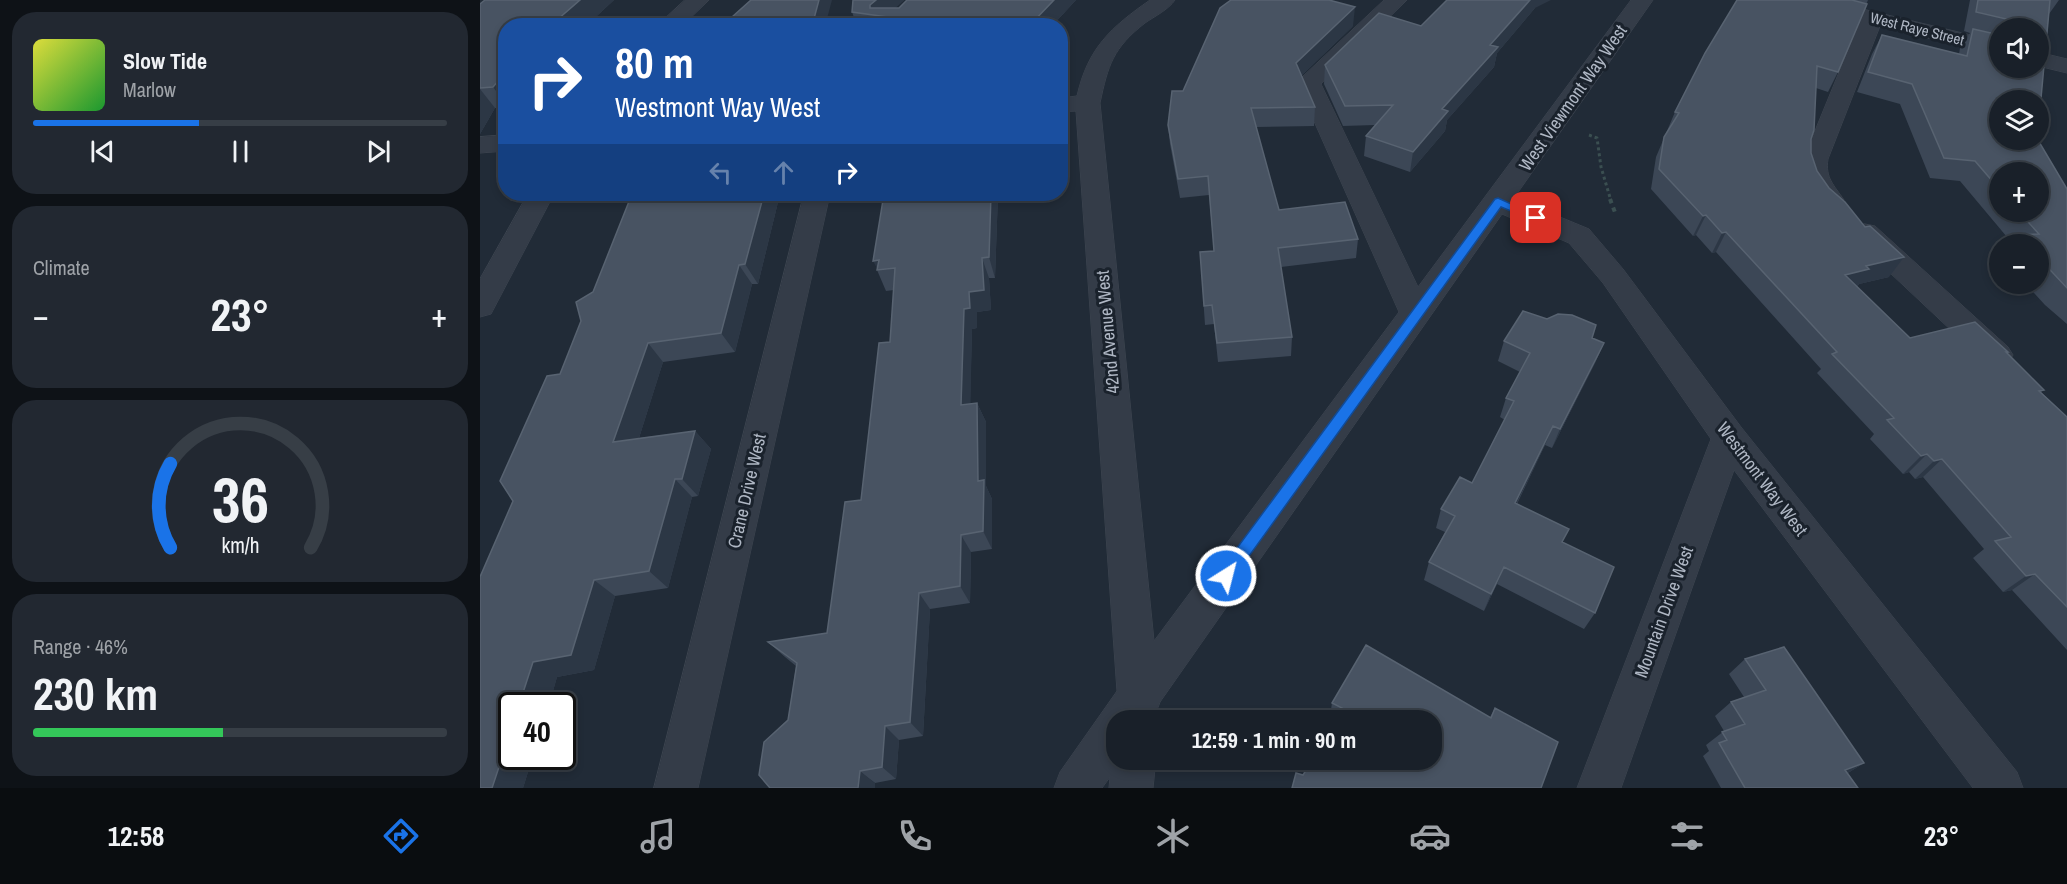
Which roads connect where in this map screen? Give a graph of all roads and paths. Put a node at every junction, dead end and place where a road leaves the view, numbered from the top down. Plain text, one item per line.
1 (698, 0) edge
2 (1164, 0) edge
3 (1396, 0) edge
4 (1642, 0) edge
5 (1799, 0) edge
6 (677, 18) edge
7 (1872, 18) junction
8 (1989, 46) edge
9 (2049, 62) edge
10 (2067, 66) edge
11 (1074, 104) edge
12 (1589, 135) dead end
13 (498, 144) edge
14 (480, 145) edge
15 (537, 201) edge
16 (816, 201) edge
17 (1498, 202) junction
18 (1616, 215) dead end
19 (480, 306) edge
20 (1416, 315) junction
21 (2016, 373) edge
22 (1729, 437) junction
23 (1133, 710) edge
24 (1134, 710) edge
25 (1106, 744) edge
26 (1133, 770) edge
27 (676, 788) edge
28 (1077, 788) edge
29 (1131, 788) edge
30 (1599, 788) edge
31 (2001, 788) edge

1 - 6 street
2 - 11 street, 42nd Avenue West
3 - 20 street
4 - 17 street, West Viewmont Way West
5 - 7 street, West Raye Street
7 - 8 street, West Raye Street
7 - 21 street
9 - 10 street
11 - 23 street, 42nd Avenue West
12 - 18 path
13 - 14 street
15 - 19 street
16 - 27 street, Crane Drive West
17 - 20 street, West Viewmont Way West
17 - 22 street, Westmont Way West
20 - 24 street, West Viewmont Way West
22 - 30 street, Mountain Drive West
22 - 31 street, Westmont Way West
25 - 28 street
26 - 29 street

